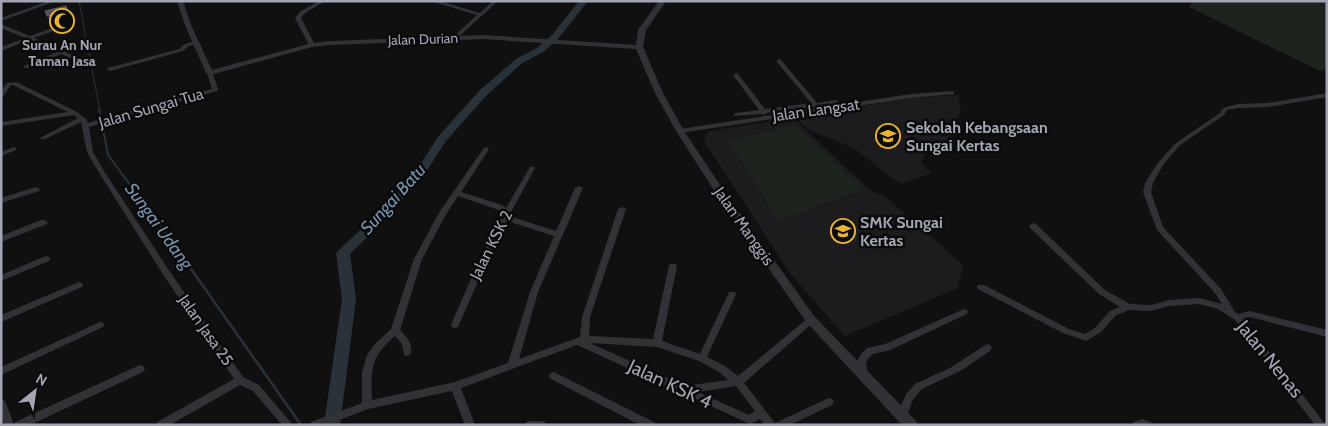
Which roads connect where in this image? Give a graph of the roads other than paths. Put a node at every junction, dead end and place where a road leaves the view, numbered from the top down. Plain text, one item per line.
1 (54, 1) edge
2 (180, 1) edge
3 (322, 1) edge
4 (433, 1) edge
5 (496, 1) edge
6 (663, 1) edge
7 (481, 15) junction
8 (1, 20) edge
9 (65, 25) dead end
10 (2, 27) edge
11 (30, 38) junction
12 (455, 38) junction
13 (196, 43) junction
14 (312, 45) junction
15 (639, 46) junction
16 (1, 50) edge
17 (62, 52) junction
18 (77, 59) dead end
19 (779, 61) dead end
20 (26, 67) dead end
21 (110, 69) dead end
22 (210, 73) junction
23 (736, 75) dead end
24 (952, 93) dead end
25 (1327, 95) edge
26 (1, 96) edge
27 (836, 102) dead end
28 (816, 107) junction
29 (75, 113) junction
30 (764, 114) junction
31 (736, 115) dead end
32 (88, 123) junction
33 (1, 124) edge
34 (680, 131) junction
35 (42, 138) dead end
36 (14, 149) dead end
37 (486, 149) dead end
38 (1, 154) edge
39 (532, 168) dead end
40 (579, 188) dead end
41 (36, 189) dead end
42 (457, 193) junction
43 (1, 201) edge
44 (622, 209) dead end
45 (506, 215) junction
46 (44, 222) dead end
47 (1033, 226) dead end
48 (558, 235) junction
49 (1, 239) edge
50 (46, 259) dead end
51 (672, 266) dead end
52 (1, 278) edge
53 (79, 285) dead end
54 (980, 287) dead end
55 (732, 294) dead end
56 (1128, 308) junction
57 (964, 312) dead end
58 (1235, 316) junction
59 (1, 319) edge
60 (811, 320) junction
61 (100, 325) dead end
62 (455, 326) dead end
63 (395, 330) junction
64 (1327, 334) edge
65 (581, 340) junction
66 (657, 343) junction
67 (987, 348) dead end
68 (407, 352) dead end
69 (702, 358) junction
70 (513, 363) junction
71 (140, 370) dead end
72 (1, 371) edge
73 (863, 374) junction
74 (554, 376) dead end
75 (240, 380) junction
76 (738, 382) junction
77 (455, 386) junction
78 (683, 390) junction
79 (829, 402) dead end
80 (1, 403) edge
81 (363, 407) junction
82 (762, 412) junction
83 (902, 415) junction
84 (750, 423) edge
85 (9, 425) edge
86 (19, 425) edge
87 (160, 425) edge
88 (288, 425) edge
89 (314, 425) edge
90 (470, 425) edge
91 (530, 425) edge
92 (541, 425) edge
93 (650, 425) edge
94 (771, 425) edge
95 (779, 425) edge
96 (911, 425) edge
97 (1137, 425) edge
98 (1146, 425) edge
99 (1321, 425) edge

1 - 8 street
2 - 13 street
3 - 14 street
4 - 7 street
5 - 7 street
6 - 15 street
7 - 12 street
9 - 11 street
10 - 11 street
11 - 16 street
11 - 17 street
12 - 14 street, Jalan Durian
12 - 15 street, Jalan Durian
13 - 21 street
13 - 22 street
14 - 22 street, Jalan Durian
15 - 34 street, Jalan Manggis
17 - 18 street
17 - 20 street
19 - 28 street
22 - 32 street, Jalan Sungai Tua
23 - 30 street
24 - 28 street, Jalan Langsat
25 - 58 street
26 - 29 street
27 - 28 street
28 - 30 street, Jalan Langsat
29 - 32 street
29 - 33 street
30 - 31 street
30 - 34 street, Jalan Langsat
32 - 35 street
32 - 75 street, Jalan Jasa 25
34 - 60 street, Jalan Manggis
36 - 38 street
37 - 42 street
39 - 45 street, Jalan KSK 2
40 - 48 street
41 - 43 street
42 - 45 street
42 - 63 street
44 - 65 street
45 - 48 street
45 - 62 street, Jalan KSK 2
46 - 49 street
47 - 56 street
48 - 70 street
50 - 52 street
51 - 66 street
53 - 59 street
54 - 56 street
55 - 69 street
56 - 58 street, Jalan Nenas
57 - 73 street
58 - 64 street
58 - 99 street, Jalan Nenas
60 - 73 street, Jalan Manggis
60 - 76 street
61 - 72 street
63 - 68 street
63 - 81 street
65 - 66 street
65 - 70 street
65 - 78 street, Jalan KSK 4
66 - 69 street
67 - 83 street
69 - 76 street
70 - 77 street
71 - 86 street
73 - 83 street, Jalan Manggis
74 - 93 street
75 - 87 street
75 - 88 street, Jalan Jasa 25
76 - 78 street
76 - 82 street
77 - 81 street
77 - 90 street
78 - 84 street, Jalan KSK 4
79 - 95 street
80 - 85 street
81 - 89 street
82 - 84 street, Jalan KSK 4
82 - 94 street
83 - 96 street, Jalan Manggis
91 - 92 street
97 - 98 street

